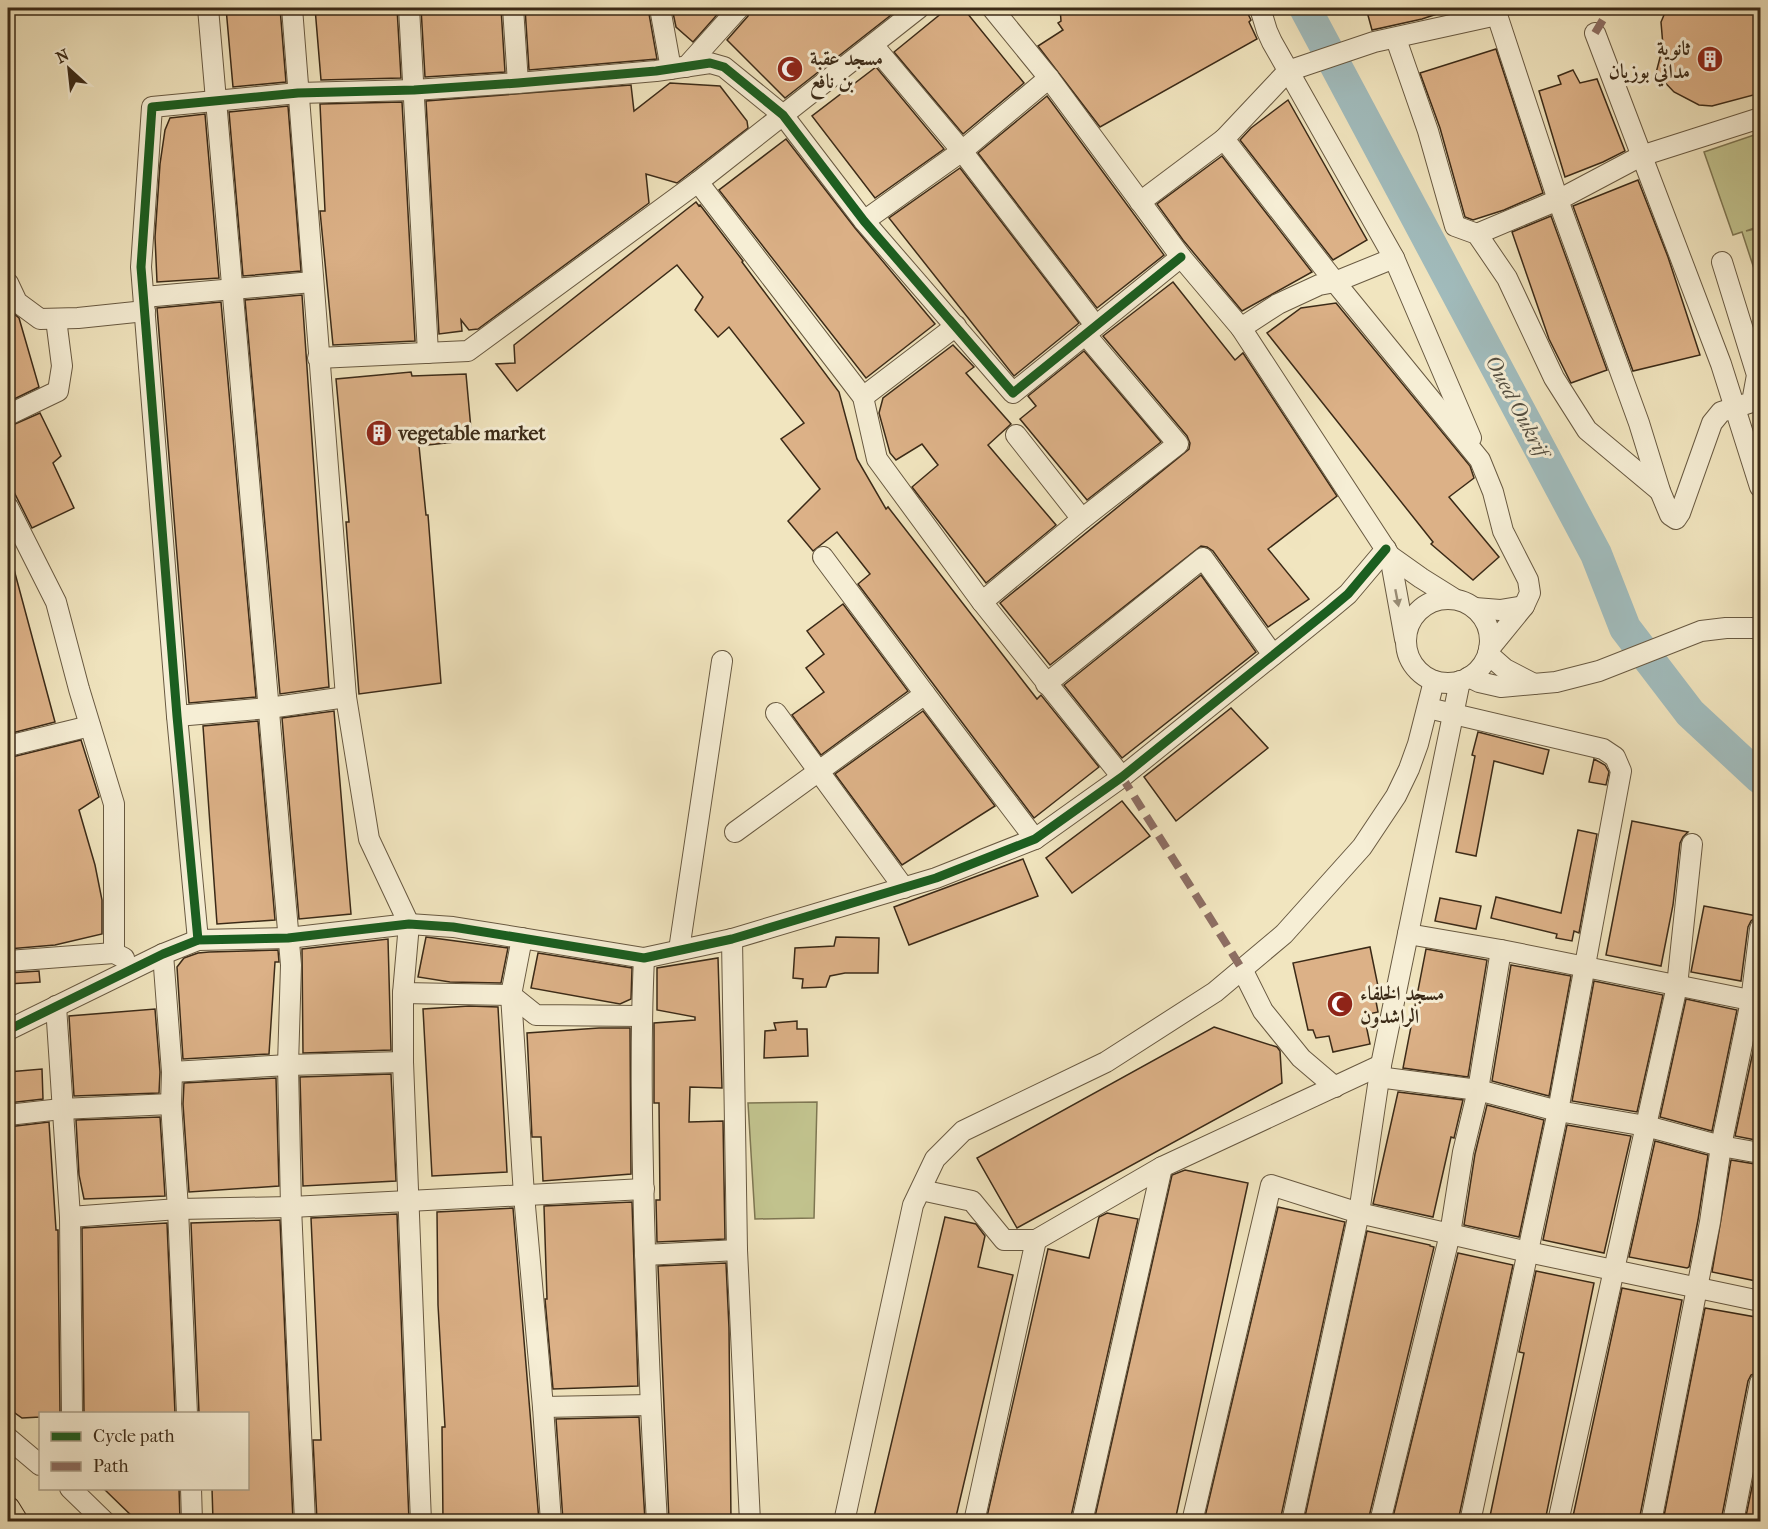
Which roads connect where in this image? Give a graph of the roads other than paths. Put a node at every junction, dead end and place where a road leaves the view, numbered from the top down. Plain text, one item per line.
1 (208, 8) edge
2 (292, 8) edge
3 (409, 8) edge
4 (513, 8) edge
5 (660, 8) edge
6 (739, 8) edge
7 (918, 8) edge
8 (992, 8) edge
9 (1260, 8) edge
10 (1595, 33) dead end
11 (1396, 39) junction
12 (873, 45) junction
13 (679, 68) junction
14 (1288, 71) junction
15 (1049, 78) junction
16 (518, 83) junction
17 (414, 90) junction
18 (298, 93) junction
19 (214, 101) junction
20 (783, 115) junction
21 (1761, 118) edge
22 (1224, 139) junction
23 (962, 151) junction
24 (1641, 156) junction
25 (698, 182) junction
26 (1558, 200) junction
27 (1140, 202) junction
28 (864, 221) junction
29 (1477, 234) junction
30 (1181, 257) junction
31 (1394, 258) junction
32 (1722, 262) dead end
33 (312, 282) junction
34 (1335, 282) junction
35 (8, 283) edge
36 (232, 290) junction
37 (144, 304) junction
38 (56, 319) junction
39 (956, 326) junction
40 (1241, 328) junction
41 (1090, 330) junction
42 (428, 353) junction
43 (318, 358) junction
44 (863, 397) junction
45 (1734, 406) junction
46 (8, 415) edge
47 (1016, 435) dead end
48 (1480, 460) junction
49 (1761, 487) edge
50 (1660, 491) junction
51 (8, 507) edge
52 (1082, 519) junction
53 (1388, 553) junction
54 (823, 557) dead end
55 (1453, 598) junction
56 (982, 602) junction
57 (1524, 606) junction
58 (1474, 608) junction
59 (1759, 626) edge
60 (1405, 639) junction
61 (1489, 651) junction
62 (1273, 655) junction
63 (722, 661) dead end
64 (1464, 679) junction
65 (1434, 681) junction
66 (1046, 684) junction
67 (1534, 684) junction
68 (925, 694) junction
69 (346, 697) junction
70 (269, 708) junction
71 (1428, 708) junction
72 (776, 713) dead end
73 (1453, 714) junction
74 (177, 716) junction
75 (90, 726) junction
76 (8, 746) edge
77 (819, 771) junction
78 (1122, 777) junction
79 (735, 832) dead end
80 (1035, 839) junction
81 (1692, 844) dead end
82 (904, 888) junction
83 (409, 924) junction
84 (1761, 928) edge
85 (1408, 934) junction
86 (288, 938) junction
87 (522, 938) junction
88 (732, 939) junction
89 (198, 940) junction
90 (679, 950) junction
91 (1501, 950) junction
92 (114, 953) junction
93 (164, 954) junction
94 (644, 958) junction
95 (8, 961) edge
96 (140, 965) junction
97 (1585, 968) junction
98 (1242, 969) junction
99 (1677, 986) junction
100 (403, 993) junction
101 (511, 995) junction
102 (1756, 1001) edge
103 (56, 1006) junction
104 (641, 1016) junction
105 (8, 1030) edge
106 (403, 1062) junction
107 (288, 1065) junction
108 (1379, 1071) junction
109 (172, 1072) junction
110 (1335, 1087) junction
111 (1478, 1090) junction
112 (171, 1104) junction
113 (61, 1109) junction
114 (1558, 1112) junction
115 (8, 1115) edge
116 (1646, 1125) junction
117 (1721, 1146) junction
118 (1761, 1154) edge
119 (1162, 1167) junction
120 (644, 1189) junction
121 (921, 1190) junction
122 (524, 1195) junction
123 (410, 1200) junction
124 (291, 1207) junction
125 (178, 1209) junction
126 (1359, 1213) junction
127 (70, 1217) junction
128 (1450, 1234) junction
129 (1036, 1239) junction
130 (737, 1250) junction
131 (1528, 1252) junction
132 (645, 1255) junction
133 (1615, 1270) junction
134 (1696, 1287) junction
135 (1761, 1301) edge
136 (1761, 1383) edge
137 (650, 1404) junction
138 (543, 1407) junction
139 (72, 1412) edge
140 (187, 1412) edge
141 (8, 1438) edge
142 (39, 1463) edge
143 (73, 1490) edge
144 (190, 1490) edge
145 (8, 1509) edge
146 (16, 1521) edge
147 (105, 1521) edge
148 (192, 1521) edge
149 (305, 1521) edge
150 (421, 1521) edge
151 (551, 1521) edge
152 (657, 1521) edge
153 (750, 1521) edge
154 (843, 1521) edge
155 (974, 1521) edge
156 (1082, 1521) edge
157 (1192, 1521) edge
158 (1292, 1521) edge
159 (1380, 1521) edge
160 (1470, 1521) edge
161 (1558, 1521) edge
162 (1651, 1521) edge
163 (1733, 1521) edge

1 - 19 street
2 - 18 street
3 - 17 street
4 - 16 street
5 - 13 street
6 - 13 street
7 - 12 street
8 - 15 street
9 - 14 street
10 - 24 street
11 - 14 street
11 - 26 street
11 - 29 street
12 - 20 street
12 - 23 street
13 - 16 street
13 - 20 street
14 - 22 street
14 - 31 street
15 - 23 street
15 - 27 street
16 - 17 street
17 - 18 street
17 - 42 street
18 - 19 street
18 - 33 street
19 - 36 street
19 - 37 street
20 - 25 street
20 - 28 street
21 - 24 street
22 - 27 street
22 - 34 street
23 - 28 street
23 - 41 street
24 - 26 street
24 - 45 street
25 - 42 street
25 - 44 street
26 - 29 street
26 - 50 street
27 - 30 street
28 - 39 street
29 - 50 street
30 - 40 street
30 - 41 street
31 - 34 street
31 - 48 street
32 - 45 street
33 - 36 street
33 - 43 street
34 - 40 street
34 - 48 street
35 - 38 street
36 - 37 street
36 - 70 street
37 - 38 street
37 - 74 street
38 - 46 street
39 - 41 street
39 - 44 street
40 - 53 street
41 - 52 street
42 - 43 street
43 - 69 street
44 - 56 street
45 - 49 street
45 - 50 street
47 - 52 street
48 - 57 street
51 - 75 street
52 - 56 street
53 - 55 street
53 -> 60 street
53 - 62 street
54 - 68 street
55 - 58 street
55 - 60 street
56 - 66 street
57 - 58 street
57 - 61 street
58 - 61 street
59 - 67 street
60 - 65 street
61 - 64 street
61 - 67 street
62 - 66 street
62 - 78 street
63 - 90 street
64 - 65 street
64 - 67 street
64 - 73 street
65 - 71 street
66 - 78 street
68 - 77 street
68 - 80 street
69 - 70 street
69 - 83 street
70 - 74 street
70 - 86 street
71 - 73 street
71 - 98 street
72 - 77 street
73 - 85 street
73 - 97 street
74 - 89 street
75 - 76 street
75 - 92 street
77 - 79 street
77 - 82 street
78 - 80 street
80 - 82 street
81 - 99 street
82 - 88 street
83 - 86 street
83 - 87 street
83 - 100 street
84 - 102 street
85 - 91 street
85 - 108 street
86 - 89 street
86 - 107 street
87 - 94 street
87 - 101 street
88 - 90 street
88 - 130 street
89 - 93 street
90 - 94 street
91 - 97 street
91 - 111 street
92 - 95 street
92 - 96 street
93 - 96 street
93 - 109 street
94 - 104 street
96 - 103 street
97 - 99 street
97 - 114 street
98 - 110 street
98 - 121 street
99 - 102 street
99 - 116 street
100 - 101 street
100 - 106 street
101 - 104 street
101 - 122 street
102 - 117 street
103 - 105 street
103 - 113 street
104 - 120 street
106 - 107 street
106 - 123 street
107 - 109 street
107 - 124 street
108 - 110 street
108 - 111 street
108 - 126 street
109 - 112 street
110 - 119 street
111 - 114 street
111 - 128 street
112 - 113 street
112 - 125 street
113 - 115 street
113 - 127 street
114 - 116 street
114 - 131 street
116 - 117 street
116 - 133 street
117 - 118 street
117 - 134 street
119 - 129 street
119 - 156 street
120 - 122 street
120 - 132 street
121 - 129 street
121 - 154 street
122 - 123 street
122 - 138 street
123 - 124 street
123 - 150 street
124 - 125 street
124 - 149 street
125 - 127 street
125 - 140 street
126 - 128 street
126 - 157 street
126 - 158 street
127 - 139 street
128 - 131 street
128 - 159 street
129 - 155 street
130 - 132 street
130 - 153 street
131 - 133 street
131 - 160 street
132 - 137 street
133 - 134 street
133 - 161 street
134 - 135 street
134 - 162 street
136 - 163 street
137 - 138 street
137 - 152 street
138 - 151 street
141 - 142 street
143 - 147 street
144 - 148 street
145 - 146 main road

